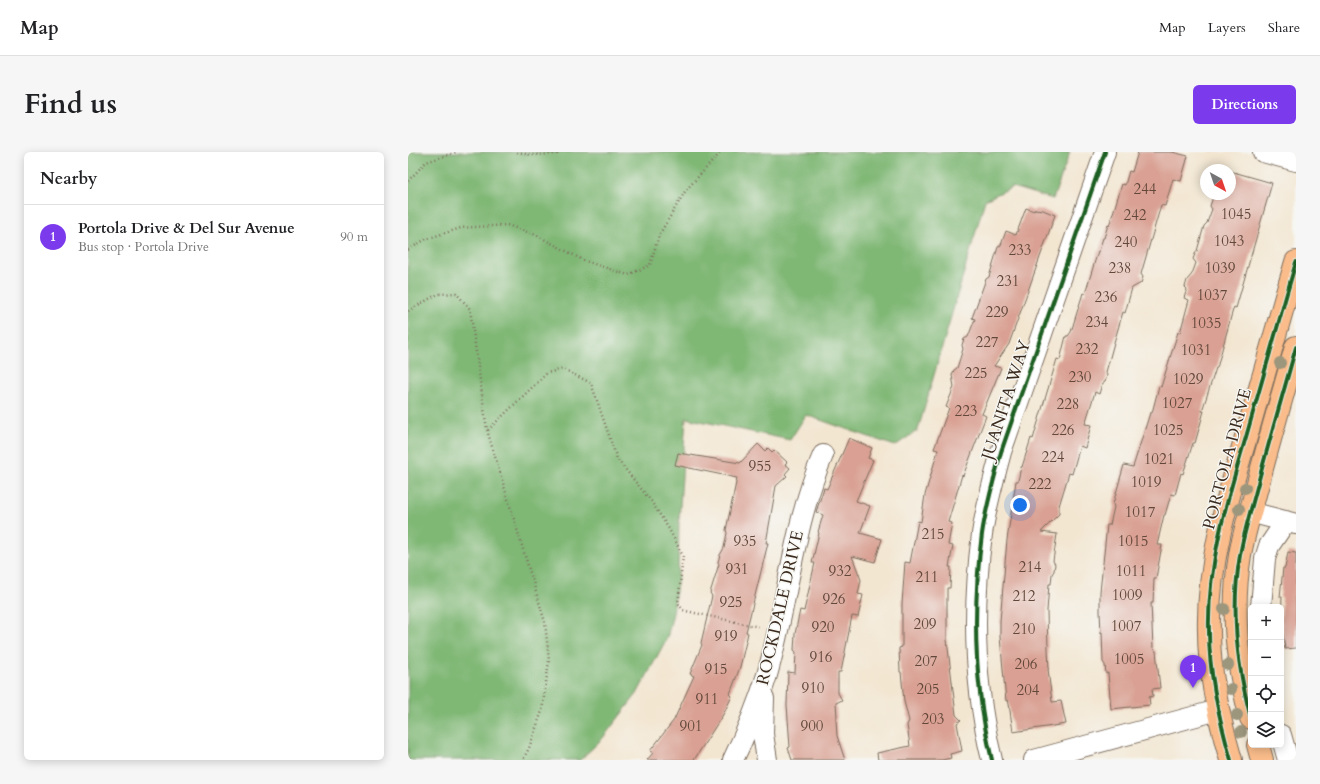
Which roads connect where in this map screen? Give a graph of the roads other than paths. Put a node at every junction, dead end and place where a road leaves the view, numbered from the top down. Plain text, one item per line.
1 (1105, 152) edge
2 (1263, 152) edge
3 (1296, 161) edge
4 (1296, 262) edge
5 (1296, 347) edge
6 (823, 455) dead end
7 (1250, 512) junction
8 (1291, 523) edge
9 (1261, 604) edge
10 (767, 676) junction
11 (1218, 710) junction
12 (1250, 712) edge
13 (1284, 746) edge
14 (1259, 748) edge
15 (733, 760) edge
16 (767, 760) edge
17 (992, 760) edge
18 (1034, 760) edge
19 (1231, 760) edge
20 (1262, 760) edge
21 (1288, 760) edge

1 - 17 street, JUANITA WAY
2 - 3 street
4 - 11 main road, PORTOLA DRIVE
5 - 7 main road
6 - 10 street, ROCKDALE DRIVE
7 - 8 street
7 - 12 main road
8 - 9 street
10 - 15 street, ROCKDALE DRIVE
10 - 16 street
11 - 18 street
11 - 19 main road, PORTOLA DRIVE
13 - 21 street
14 - 20 main road

